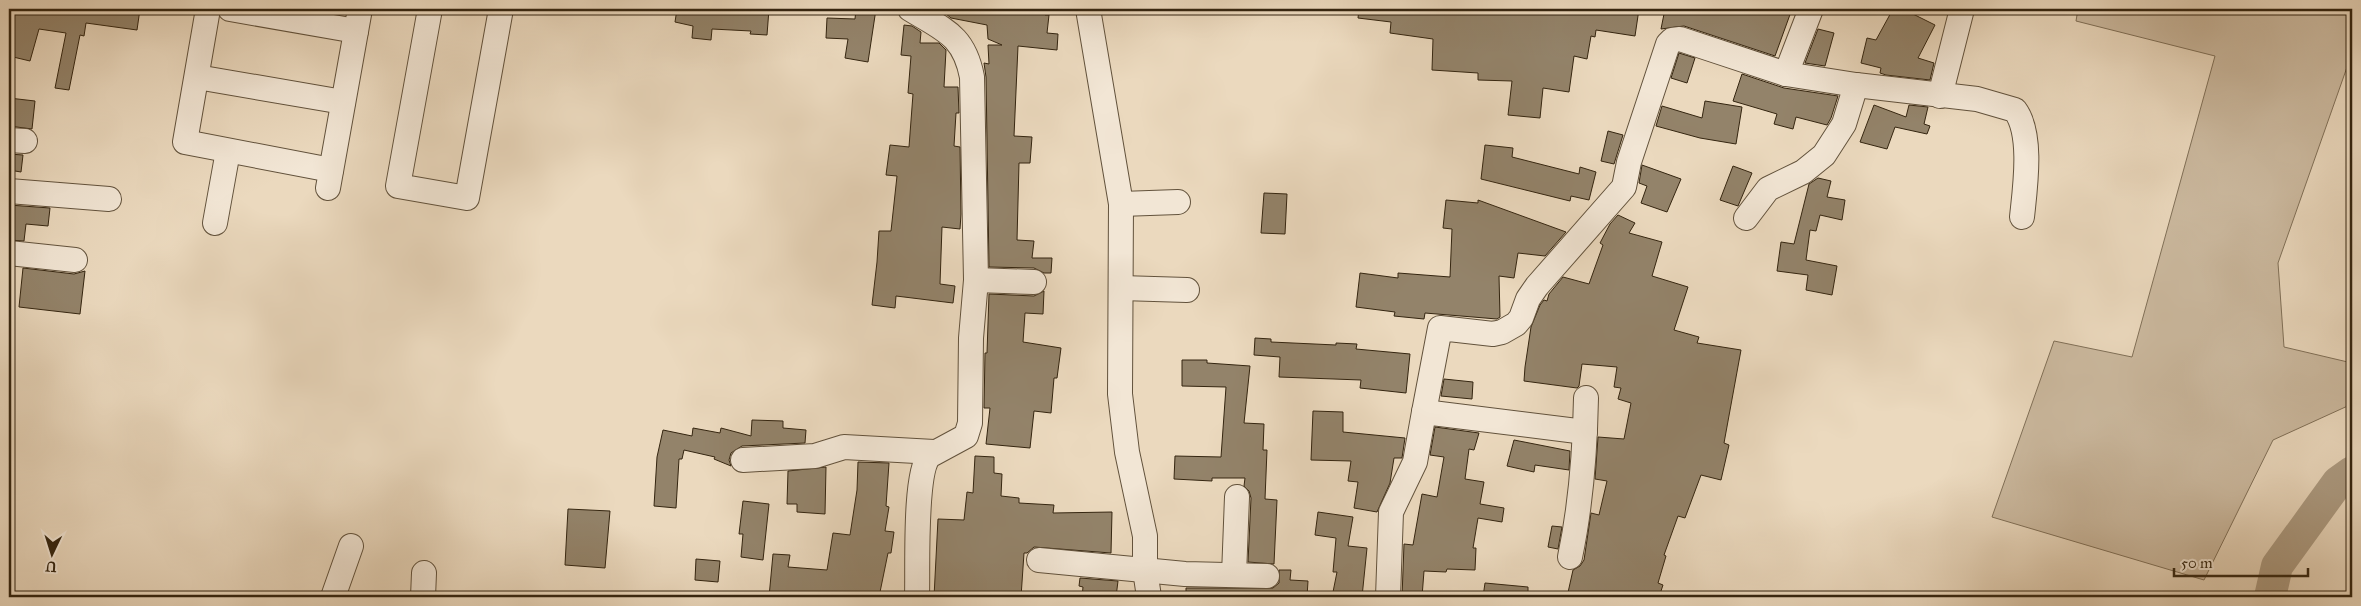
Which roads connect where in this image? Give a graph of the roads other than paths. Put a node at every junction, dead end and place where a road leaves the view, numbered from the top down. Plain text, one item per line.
1 (208, 9) edge
2 (230, 9) edge
3 (430, 9) edge
4 (501, 9) edge
5 (910, 9) edge
6 (1088, 9) edge
7 (1811, 9) edge
8 (1962, 9) edge
9 (358, 20) edge
10 (1786, 74) junction
11 (197, 77) junction
12 (1856, 85) junction
13 (1940, 96) junction
14 (344, 102) junction
15 (228, 151) junction
16 (9, 191) edge
17 (109, 199) dead end
18 (1178, 202) dead end
19 (1122, 204) junction
20 (2022, 217) dead end
21 (1746, 218) dead end
22 (215, 222) dead end
23 (9, 253) edge
24 (75, 260) dead end
25 (976, 280) junction
26 (1034, 282) dead end
27 (1121, 288) junction
28 (1187, 290) dead end
29 (1586, 398) dead end
30 (1424, 412) junction
31 (1585, 432) junction
32 (934, 452) junction
33 (743, 460) dead end
34 (1237, 497) dead end
35 (351, 546) dead end
36 (1570, 557) dead end
37 (1039, 560) dead end
38 (1145, 570) junction
39 (424, 573) dead end
40 (1234, 575) junction
41 (1267, 576) dead end
42 (333, 597) edge
43 (423, 597) edge
44 (917, 597) edge
45 (1149, 597) edge
46 (1388, 597) edge

1 - 11 street
2 - 9 street
3 - 4 street
5 - 25 street
6 - 19 street
7 - 10 street
8 - 13 street
9 - 14 street
10 - 12 street
10 - 30 street
11 - 14 street
11 - 15 street
12 - 13 street
12 - 21 street
13 - 20 street
14 - 15 street
15 - 22 street
16 - 17 street
18 - 19 street
19 - 27 street
23 - 24 street
25 - 26 street
25 - 32 street
27 - 28 street
27 - 38 street
29 - 31 street
30 - 31 street
30 - 46 street
31 - 36 street
32 - 33 street
32 - 44 street
34 - 40 street
35 - 42 street
37 - 38 street
38 - 40 street
38 - 45 street
39 - 43 street
40 - 41 street

